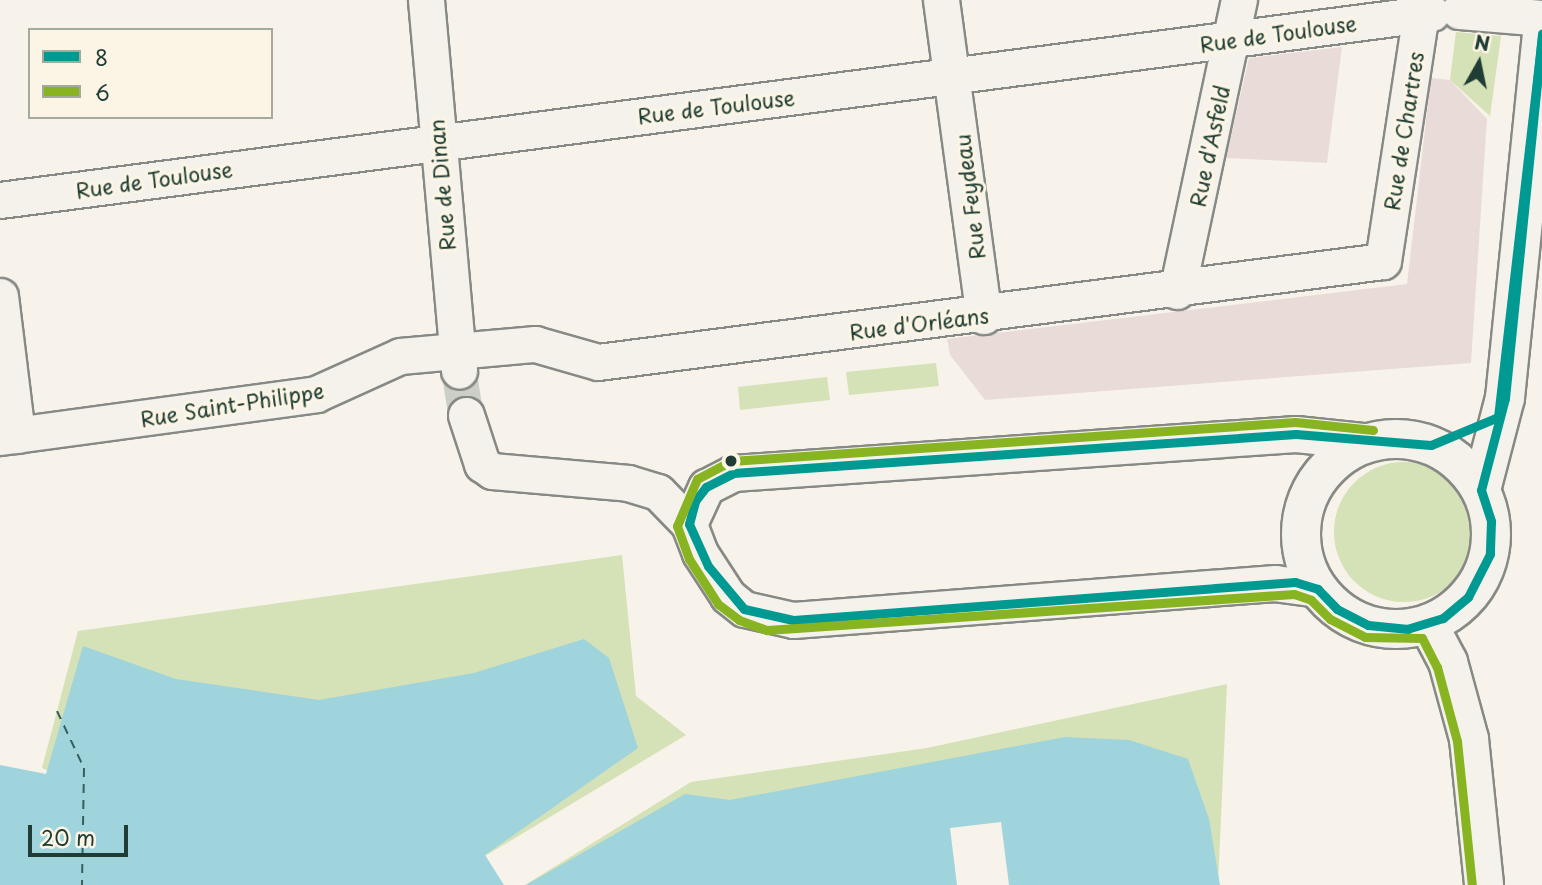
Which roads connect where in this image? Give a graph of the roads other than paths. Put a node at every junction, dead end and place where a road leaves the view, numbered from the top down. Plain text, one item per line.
1 (426, 0) edge
2 (941, 0) edge
3 (1239, 0) edge
4 (1434, 9) edge
5 (1542, 18) edge
6 (1542, 34) edge
7 (1232, 38) junction
8 (955, 79) junction
9 (437, 139) junction
10 (0, 200) edge
11 (1383, 261) joint
12 (1177, 291) junction
13 (0, 296) edge
14 (984, 316) junction
15 (458, 360) junction
16 (466, 415) tunnel mouth
17 (1498, 417) junction
18 (8, 436) edge
19 (1372, 442) junction
20 (1431, 445) junction
21 (1481, 491) junction
22 (689, 524) junction
23 (1318, 589) junction
24 (1428, 624) junction
25 (1484, 885) edge

1 - 9 street, Rue de Dinan
2 - 8 street, Rue Feydeau
3 - 7 street, Rue d'Asfeld
4 - 5 street, Rue de Toulouse
4 - 7 street, Rue de Toulouse
4 - 11 street, Rue de Chartres
6 - 17 main road
7 - 8 street, Rue de Toulouse
7 - 12 street, Rue d'Asfeld
8 - 9 street, Rue de Toulouse
8 - 14 street, Rue Feydeau
9 - 10 street, Rue de Toulouse
9 - 15 street, Rue de Dinan
11 - 12 street, Rue d'Orléans
12 - 14 street, Rue d'Orléans
13 - 18 street
14 - 15 street, Rue d'Orléans
15 - 18 street, Rue Saint-Philippe
16 - 22 street
17 - 20 main road
17 - 21 main road
19 - 20 main road
19 - 22 street
19 - 23 main road
20 - 21 main road
21 - 24 main road
22 - 23 street
23 - 24 main road
24 - 25 main road

